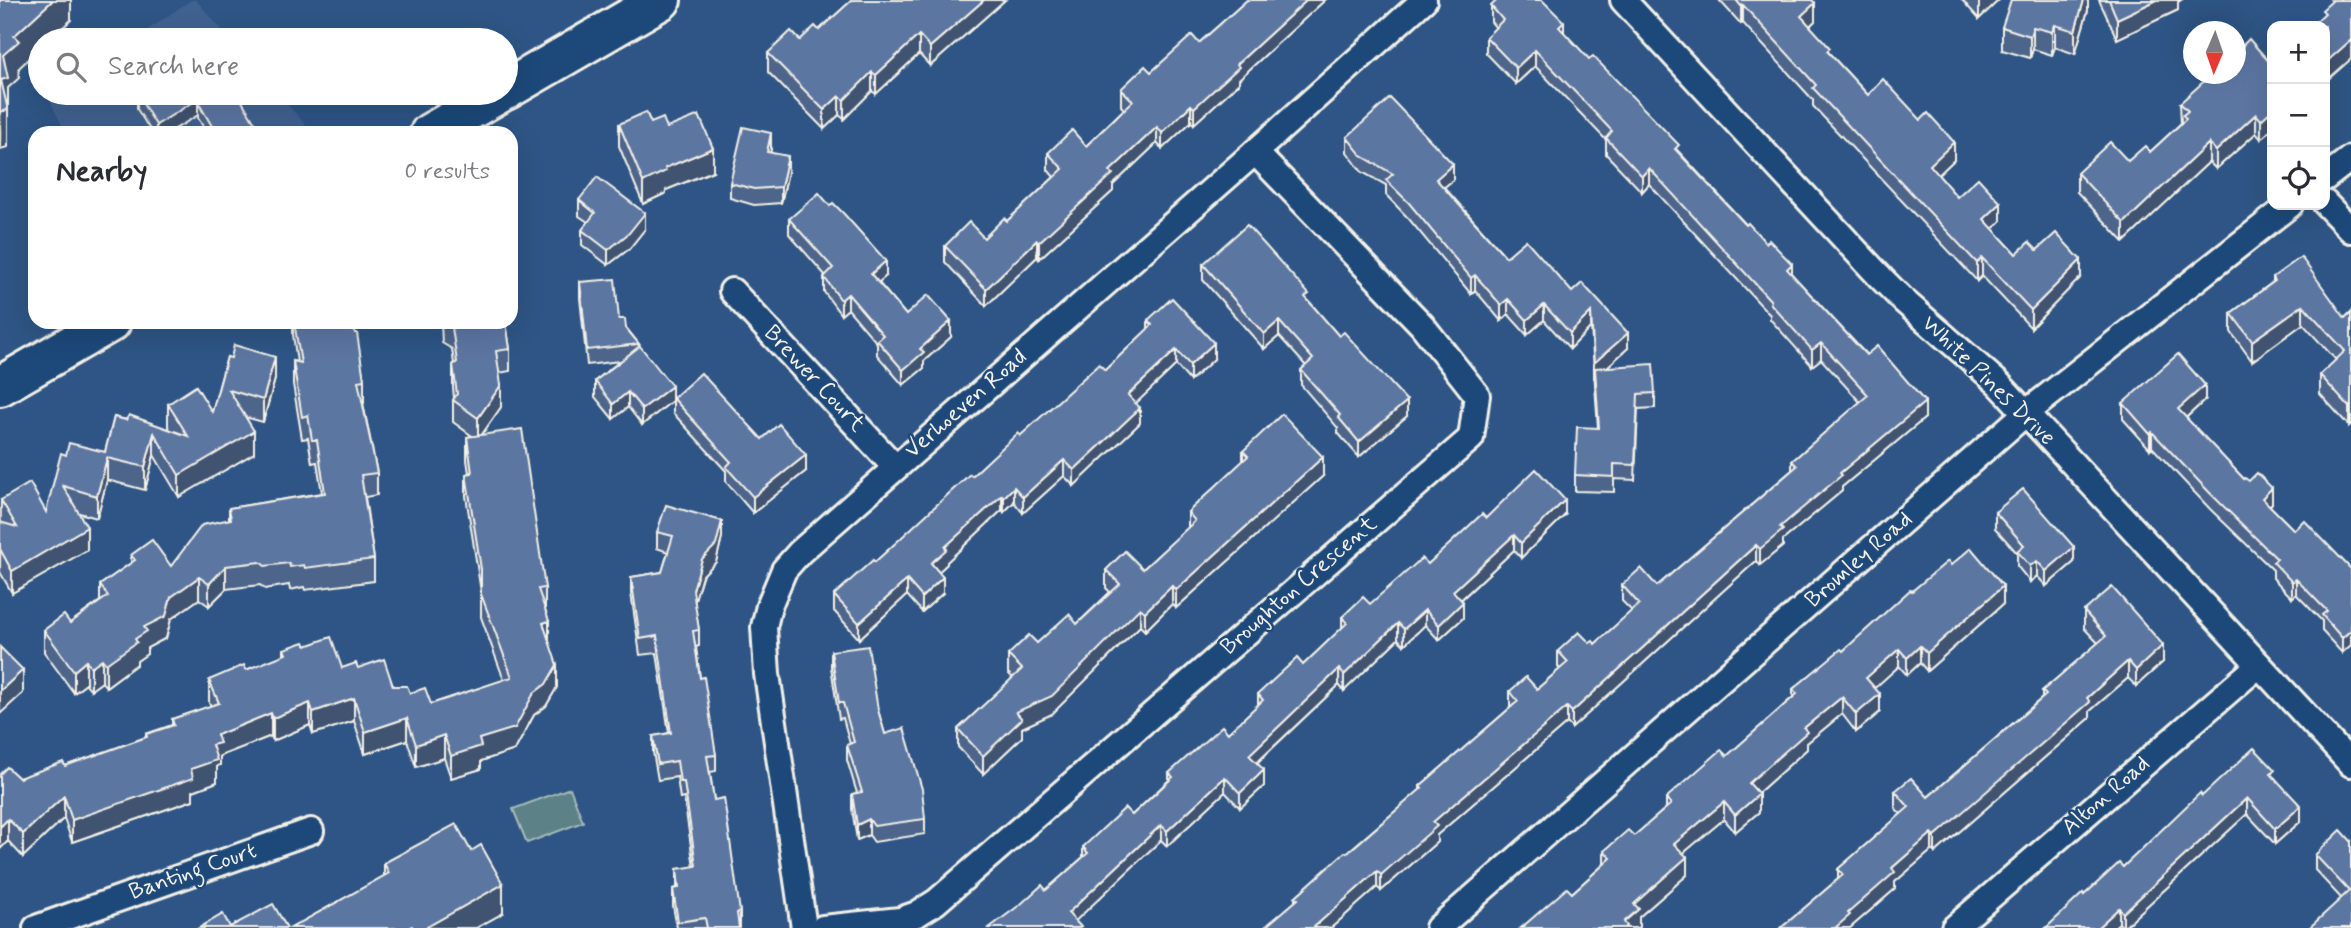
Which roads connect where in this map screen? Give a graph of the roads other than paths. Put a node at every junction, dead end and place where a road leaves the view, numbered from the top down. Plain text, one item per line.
1 (660, 0) edge
2 (1424, 0) edge
3 (1623, 0) edge
4 (518, 83) edge
5 (479, 105) edge
6 (442, 126) edge
7 (1255, 152) junction
8 (2351, 158) edge
9 (2330, 174) edge
10 (2330, 208) edge
11 (2284, 210) edge
12 (2351, 230) edge
13 (732, 290) dead end
14 (99, 329) edge
15 (0, 386) edge
16 (2026, 413) junction
17 (895, 467) junction
18 (2259, 665) junction
19 (2351, 764) edge
20 (311, 831) dead end
21 (36, 928) edge
22 (804, 928) edge
23 (823, 928) edge
24 (1438, 928) edge
25 (1954, 928) edge

1 - 4 main road
2 - 7 street, Verhoeven Road
3 - 16 street, White Pines Drive
5 - 6 main road
7 - 17 street, Verhoeven Road
7 - 23 street, Broughton Crescent
8 - 9 street
10 - 12 street
11 - 16 street, Bromley Road
13 - 17 street, Brewer Court
14 - 15 main road
16 - 18 street, White Pines Drive
16 - 24 street, Bromley Road
17 - 22 street, Verhoeven Road
18 - 19 street, White Pines Drive
18 - 25 street, Alton Road
20 - 21 street, Banting Court

